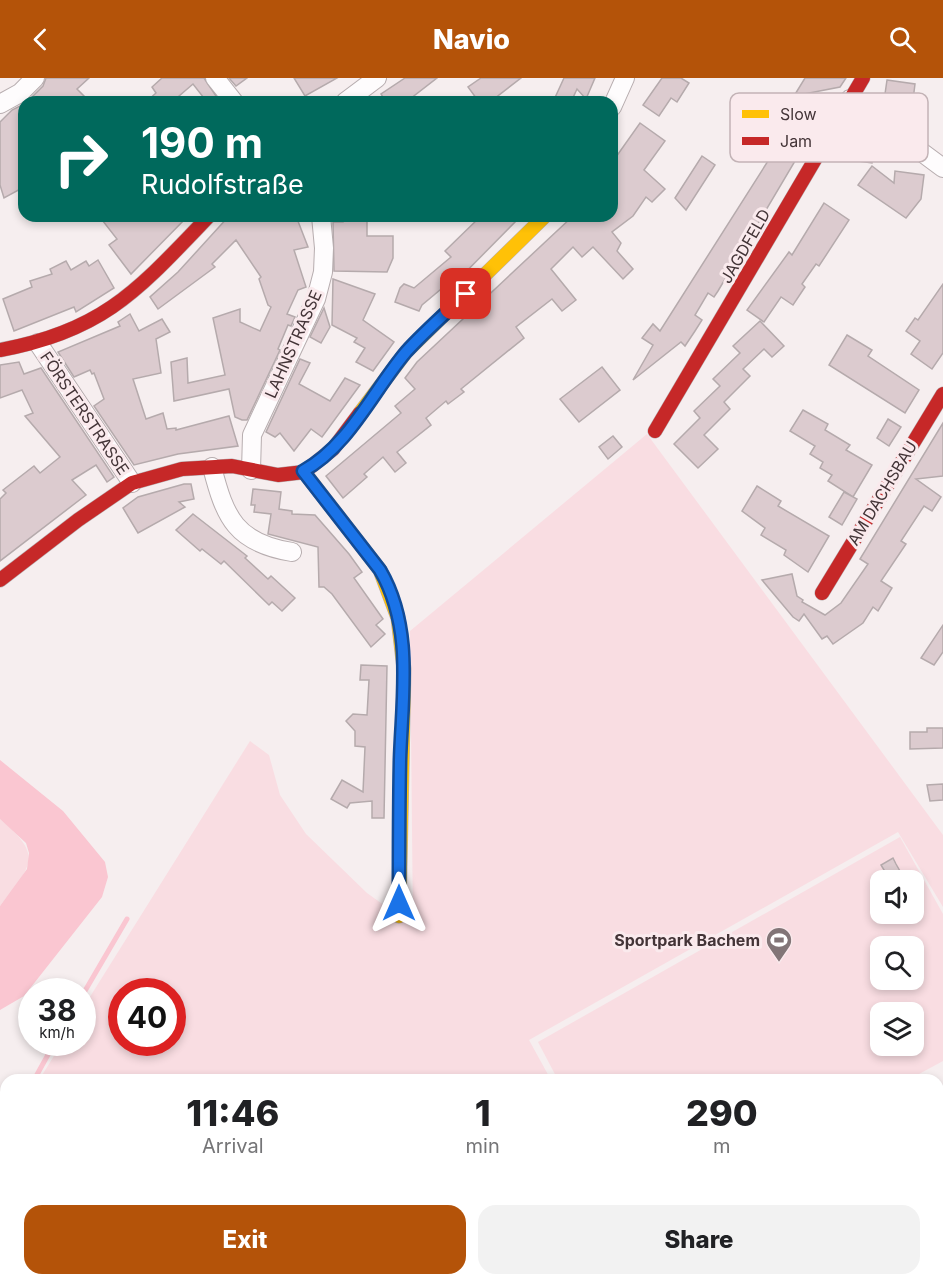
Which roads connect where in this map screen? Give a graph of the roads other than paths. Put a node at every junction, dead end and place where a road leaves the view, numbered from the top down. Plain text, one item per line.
1 (35, 78) edge
2 (215, 78) edge
3 (377, 78) edge
4 (625, 78) edge
5 (863, 78) edge
6 (854, 93) edge
7 (229, 96) edge
8 (353, 96) edge
9 (617, 96) edge
10 (0, 104) edge
11 (928, 157) edge
12 (813, 162) edge
13 (943, 168) edge
14 (203, 222) edge
15 (322, 222) edge
16 (539, 222) edge
17 (38, 343) junction
18 (0, 350) edge
19 (943, 394) edge
20 (655, 431) dead end
21 (212, 467) junction
22 (251, 470) junction
23 (303, 471) junction
24 (132, 483) junction
25 (292, 552) dead end
26 (0, 580) edge
27 (822, 593) dead end
28 (399, 916) dead end

1 - 10 street
2 - 7 street
3 - 8 street
4 - 9 street
5 - 6 street, JAGDFELD
11 - 13 street
12 - 20 street, JAGDFELD
14 - 17 street
15 - 22 street, LAHNSTRASSE
16 - 23 street
17 - 18 street
17 - 24 street, FÖRSTERSTRASSE
19 - 27 street, AM DACHSBAU
21 - 22 street
21 - 24 street
21 - 25 street
22 - 23 street
23 - 28 street
24 - 26 street

